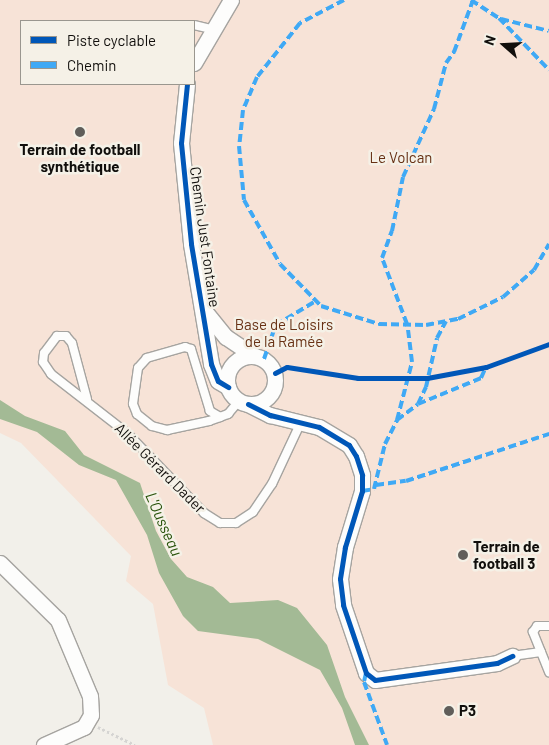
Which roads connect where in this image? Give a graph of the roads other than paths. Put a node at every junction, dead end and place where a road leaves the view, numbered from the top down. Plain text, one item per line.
1 (231, 0) edge
2 (195, 26) edge
3 (212, 29) junction
4 (195, 61) edge
5 (187, 85) edge
6 (203, 309) junction
7 (254, 356) junction
8 (228, 387) junction
9 (275, 387) junction
10 (87, 399) junction
11 (244, 402) junction
12 (220, 417) junction
13 (296, 421) junction
14 (0, 563) edge
15 (549, 626) edge
16 (541, 652) junction
17 (512, 656) joint
18 (549, 672) edge
19 (44, 745) edge

1 - 3 street
2 - 3 lane
3 - 4 street
5 - 6 street, Chemin Just Fontaine
6 - 7 street, Chemin Just Fontaine
6 - 8 street, Chemin Just Fontaine
7 - 8 street
7 - 9 street
8 - 11 street
9 - 11 street
9 - 13 street
10 - 10 lane, Allée Gérard Dader
10 - 13 lane, Allée Gérard Dader
11 - 12 lane
11 - 13 street
12 - 12 lane
13 - 17 street
14 - 19 street
15 - 16 lane
16 - 17 lane
16 - 18 lane

